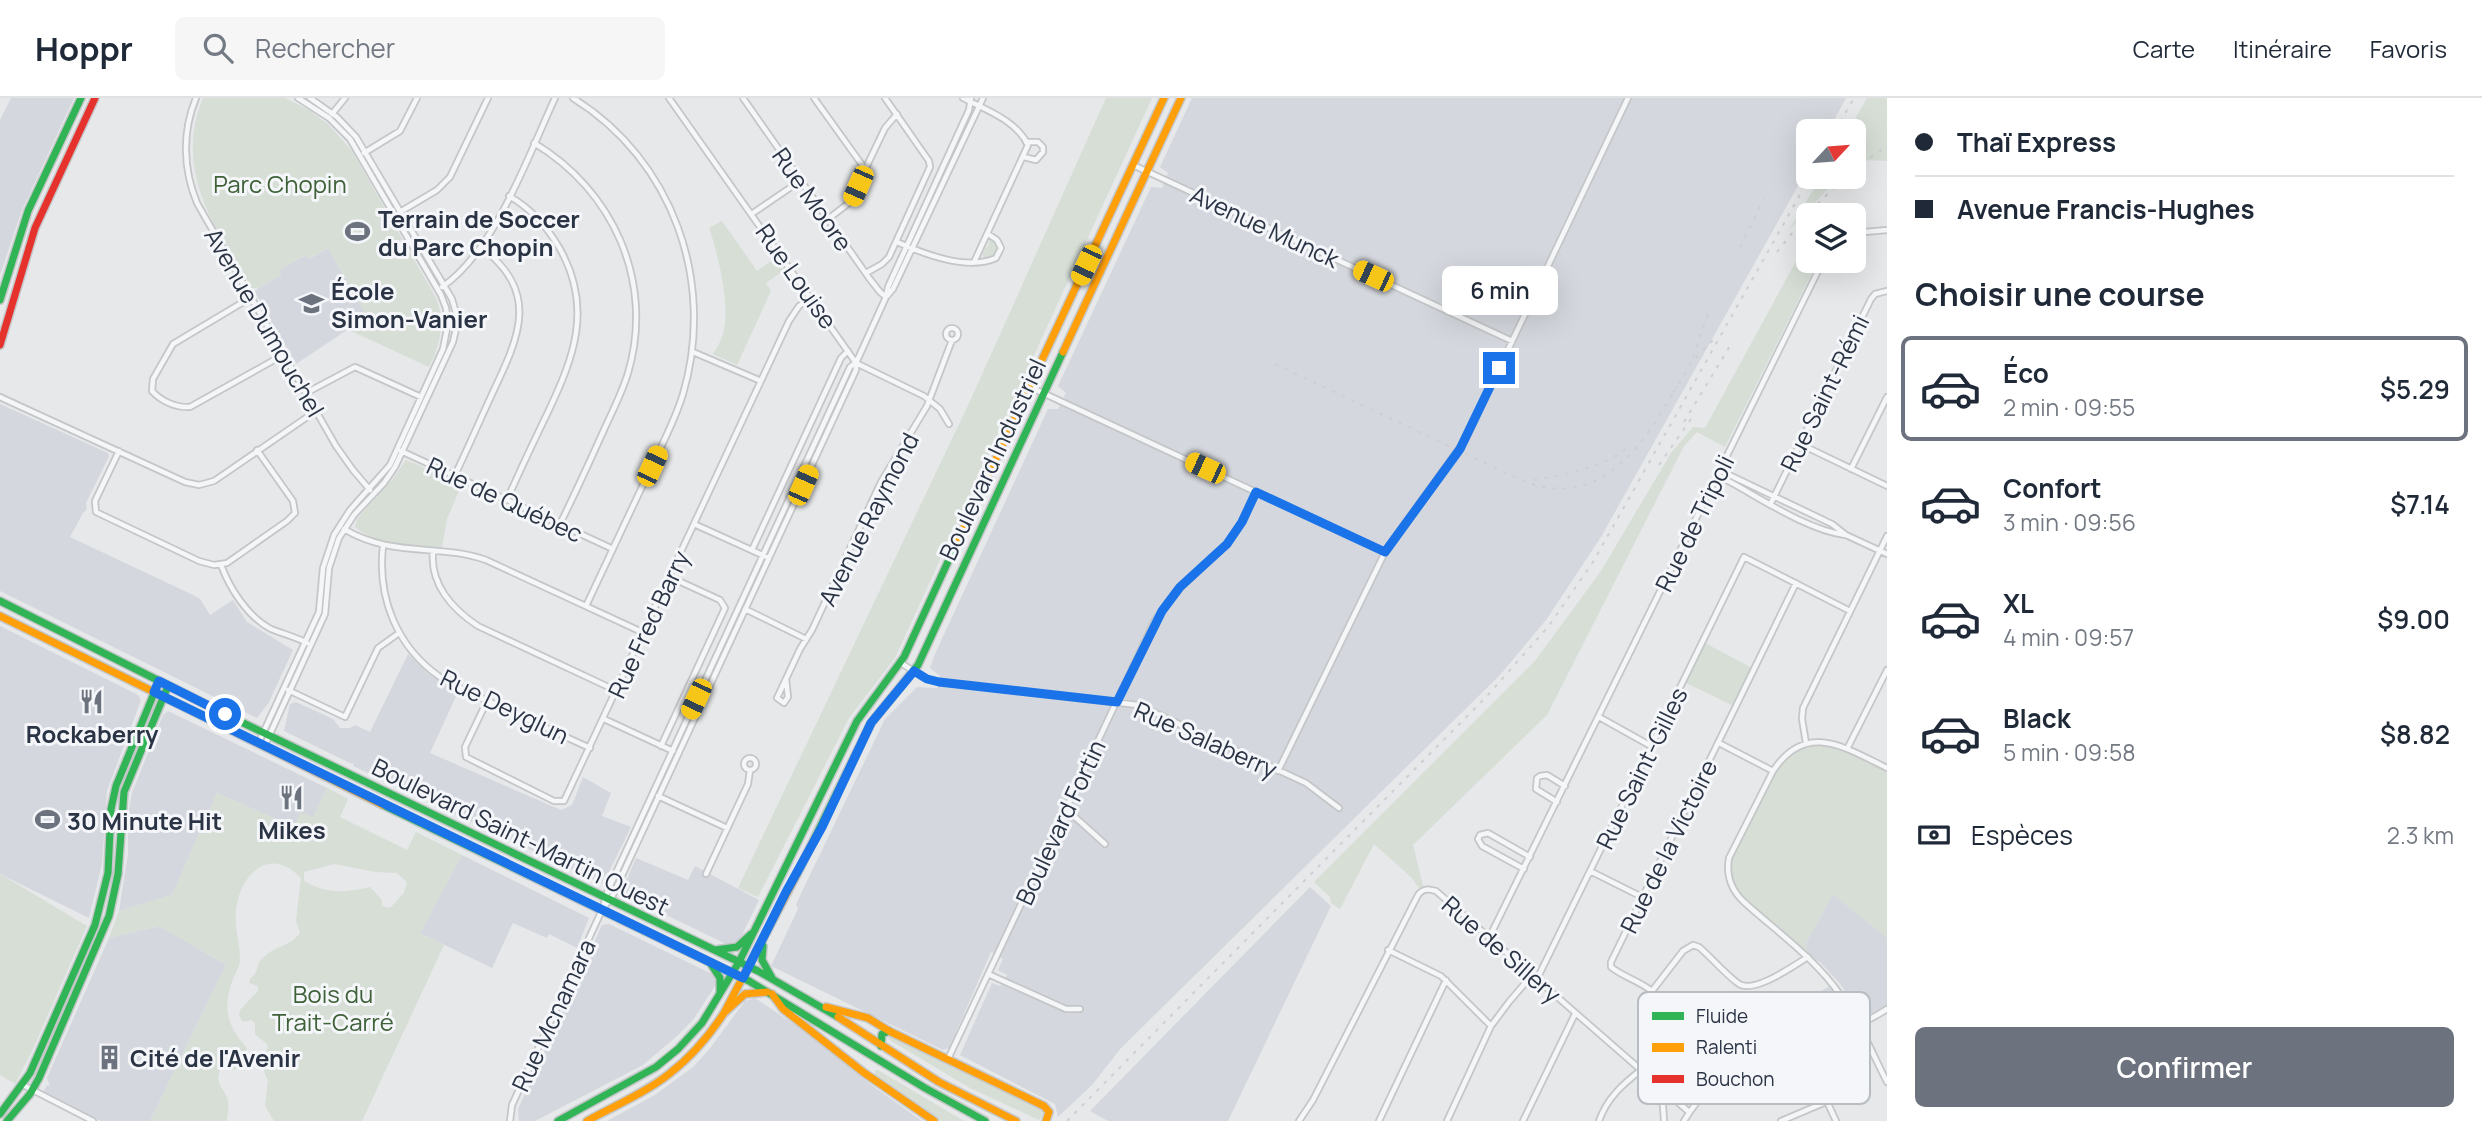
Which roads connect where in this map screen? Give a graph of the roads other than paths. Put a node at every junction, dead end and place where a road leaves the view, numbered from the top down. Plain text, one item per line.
1 (81, 98) edge
2 (95, 98) edge
3 (196, 98) edge
4 (298, 98) edge
5 (310, 98) edge
6 (345, 98) edge
7 (417, 98) edge
8 (488, 98) edge
9 (555, 98) edge
10 (573, 98) edge
11 (669, 98) edge
12 (743, 98) edge
13 (814, 98) edge
14 (885, 98) edge
15 (963, 98) edge
16 (983, 98) edge
17 (1164, 98) edge
18 (1181, 98) edge
19 (1628, 98) edge
20 (971, 100) edge
21 (979, 106) junction
22 (897, 114) junction
23 (331, 115) junction
24 (1026, 142) junction
25 (534, 143) junction
26 (363, 154) junction
27 (1024, 157) junction
28 (1133, 165) junction
29 (865, 169) junction
30 (1147, 171) junction
31 (800, 181) junction
32 (509, 196) junction
33 (752, 213) junction
34 (397, 214) junction
35 (828, 219) junction
36 (1887, 230) edge
37 (1866, 232) edge
38 (988, 234) junction
39 (896, 242) junction
40 (906, 246) junction
41 (481, 247) junction
42 (912, 249) junction
43 (975, 260) junction
44 (866, 273) junction
45 (1817, 273) edge
46 (443, 286) junction
47 (438, 290) junction
48 (1887, 291) edge
49 (811, 297) junction
50 (886, 297) junction
51 (250, 298) junction
52 (0, 300) edge
53 (953, 340) dead end
54 (1512, 341) junction
55 (0, 345) edge
56 (848, 351) junction
57 (693, 352) junction
58 (283, 355) junction
59 (856, 363) junction
60 (761, 382) junction
61 (1030, 387) junction
62 (306, 393) junction
63 (1043, 393) junction
64 (0, 397) edge
65 (1887, 397) edge
66 (421, 398) junction
67 (929, 399) junction
68 (316, 411) junction
69 (949, 424) dead end
70 (1800, 444) junction
71 (257, 450) junction
72 (400, 450) junction
73 (119, 452) junction
74 (1852, 469) junction
75 (1718, 472) junction
76 (454, 475) junction
77 (1887, 486) edge
78 (372, 491) junction
79 (1256, 492) junction
80 (1774, 496) junction
81 (507, 500) junction
82 (1770, 505) junction
83 (560, 524) junction
84 (694, 524) junction
85 (342, 528) junction
86 (1846, 535) junction
87 (1887, 536) edge
88 (383, 547) junction
89 (613, 550) junction
90 (752, 551) junction
91 (1880, 551) junction
92 (433, 552) junction
93 (1385, 552) junction
94 (1887, 554) edge
95 (763, 555) junction
96 (769, 558) junction
97 (221, 565) junction
98 (670, 577) junction
99 (1796, 583) junction
100 (0, 601) edge
101 (586, 606) junction
102 (745, 609) junction
103 (1850, 611) junction
104 (0, 616) edge
105 (399, 633) junction
106 (644, 633) junction
107 (806, 639) junction
108 (308, 643) junction
109 (901, 663) junction
110 (1887, 670) edge
111 (914, 671) junction
112 (786, 679) junction
113 (159, 681) junction
114 (168, 686) junction
115 (286, 690) junction
116 (617, 691) junction
117 (154, 692) junction
118 (163, 697) junction
119 (487, 701) junction
120 (1117, 702) junction
121 (1599, 718) junction
122 (604, 719) junction
123 (266, 734) junction
124 (1718, 743) junction
125 (1806, 743) junction
126 (261, 746) junction
127 (661, 746) junction
128 (1651, 746) junction
129 (590, 748) junction
130 (1847, 749) junction
131 (675, 752) junction
132 (1887, 768) edge
133 (750, 770) dead end
134 (1278, 771) junction
135 (1773, 771) junction
136 (1565, 786) junction
137 (653, 794) junction
138 (659, 796) junction
139 (1557, 802) junction
140 (1339, 808) dead end
141 (1066, 809) junction
142 (814, 812) junction
143 (822, 827) junction
144 (727, 828) junction
145 (1105, 844) dead end
146 (1530, 857) junction
147 (1524, 869) junction
148 (1590, 871) junction
149 (706, 874) dead end
150 (1642, 897) junction
151 (607, 899) junction
152 (602, 910) junction
153 (755, 930) junction
154 (1489, 938) junction
155 (764, 939) junction
156 (714, 950) junction
157 (1388, 950) junction
158 (1808, 957) junction
159 (709, 962) junction
160 (739, 962) junction
161 (749, 967) junction
162 (733, 973) junction
163 (988, 974) junction
164 (1534, 977) junction
165 (743, 978) junction
166 (774, 979) junction
167 (1446, 980) junction
168 (1652, 991) joint
169 (770, 992) junction
170 (1839, 992) edge
171 (719, 997) junction
172 (821, 1006) junction
173 (1080, 1009) dead end
174 (1887, 1009) edge
175 (724, 1013) junction
176 (1575, 1014) junction
177 (1870, 1018) edge
178 (1491, 1026) junction
179 (889, 1031) junction
180 (881, 1046) junction
181 (1870, 1048) edge
182 (877, 1058) junction
183 (948, 1059) junction
184 (1638, 1067) edge
185 (1638, 1072) edge
186 (871, 1076) junction
187 (1887, 1081) edge
188 (23, 1085) junction
189 (32, 1090) junction
190 (1680, 1104) edge
191 (1696, 1104) edge
192 (1821, 1104) edge
193 (1827, 1104) edge
194 (1689, 1112) junction
195 (0, 1114) edge
196 (7, 1121) edge
197 (93, 1121) edge
198 (510, 1121) edge
199 (558, 1121) edge
200 (587, 1121) edge
201 (934, 1121) edge
202 (985, 1121) edge
203 (1016, 1121) edge
204 (1046, 1121) edge
205 (1299, 1121) edge
206 (1379, 1121) edge
207 (1447, 1121) edge
208 (1523, 1121) edge
209 (1599, 1121) edge
210 (1684, 1121) edge
211 (1781, 1121) edge
212 (1836, 1121) edge

1 - 52 street
2 - 55 street
3 - 51 street, Avenue Dumouchel
4 - 23 street
5 - 23 street
6 - 23 street
7 - 26 street
8 - 34 street
9 - 25 street
10 - 57 street
11 - 33 street, Rue Louise
12 - 31 street, Rue Moore
13 - 29 street
14 - 22 street
15 - 20 street
16 - 21 street
17 - 28 street, Boulevard Industriel
18 - 30 street, Boulevard Industriel
19 - 54 street
20 - 21 street
20 - 40 street
21 - 24 street
21 - 42 street
22 - 29 street
22 - 39 street
23 - 26 street
24 - 27 street
24 - 27 street
25 - 32 street
25 - 83 street
26 - 34 street
27 - 38 street
28 - 30 street, Avenue Munck
28 - 61 street, Boulevard Industriel
29 - 35 street
30 - 54 street, Avenue Munck
30 - 63 street, Boulevard Industriel
31 - 33 street
31 - 35 street, Rue Moore
32 - 41 street
32 - 81 street
33 - 49 street, Rue Louise
34 - 46 street
34 - 47 street
35 - 44 street, Rue Moore
36 - 37 street
38 - 43 street
38 - 43 street
39 - 40 street
39 - 44 street
40 - 42 street
40 - 50 street
41 - 46 street
41 - 76 street
42 - 43 street
42 - 50 street
44 - 50 street, Rue Moore
45 - 75 street, Rue de Tripoli
46 - 47 street
46 - 72 street
47 - 66 street
48 - 70 street, Rue Saint-Rémi
49 - 56 street, Rue Louise
49 - 60 street, Rue Fred Barry
50 - 59 street
51 - 58 street, Avenue Dumouchel
51 - 58 street
53 - 67 street, Avenue Raymond
54 - 93 street
56 - 59 street, Rue Louise
56 - 90 street
57 - 60 street
57 - 89 street
58 - 62 street, Avenue Dumouchel
59 - 67 street
59 - 95 street
59 - 96 street
60 - 84 street, Rue Fred Barry
61 - 63 street
61 - 109 street, Boulevard Industriel
62 - 66 street
62 - 68 street, Avenue Dumouchel
63 - 79 street
63 - 111 street, Boulevard Industriel
64 - 73 street
65 - 74 street
66 - 72 street
67 - 69 street
67 - 107 street, Avenue Raymond
68 - 71 street
68 - 78 street, Avenue Dumouchel
70 - 74 street
70 - 80 street, Rue Saint-Rémi
71 - 73 street
71 - 97 street
72 - 76 street, Rue de Québec
72 - 78 street
73 - 97 street
74 - 77 street
75 - 80 street
75 - 82 street
75 - 121 street, Rue de Tripoli
76 - 81 street, Rue de Québec
78 - 85 street
79 - 93 street
79 - 120 street, Boulevard Fortin
80 - 82 street, Rue Saint-Rémi
80 - 86 street
81 - 83 street, Rue de Québec
82 - 86 street
83 - 89 street, Rue de Québec
84 - 90 street
84 - 98 street, Rue Fred Barry
85 - 88 street
85 - 108 street
86 - 91 street
87 - 91 street
88 - 92 street
88 - 105 street, Rue Deyglun
89 - 101 street
90 - 95 street
91 - 94 street
91 - 103 street
92 - 101 street
92 - 116 street
93 - 134 street
95 - 96 street
95 - 131 street
96 - 102 street
97 - 108 street
98 - 106 street, Rue Fred Barry
98 - 127 street
99 - 103 street
99 - 124 street, Rue de la Victoire
99 - 128 street, Rue Saint-Gilles
100 - 113 street, Boulevard Saint-Martin Ouest
101 - 106 street
102 - 107 street
102 - 131 street
103 - 125 street
104 - 117 street, Boulevard Saint-Martin Ouest
105 - 115 street
105 - 119 street, Rue Deyglun
106 - 116 street, Rue Fred Barry
107 - 112 street, Avenue Raymond
108 - 115 street
109 - 111 street, Rue Salaberry
109 - 142 street, Boulevard Industriel
110 - 130 street
111 - 120 street, Rue Salaberry
111 - 143 street, Boulevard Industriel
112 - 112 street, Avenue Raymond
113 - 114 street, Boulevard Saint-Martin Ouest
113 - 117 street
114 - 118 street
114 - 123 street, Boulevard Saint-Martin Ouest
115 - 123 street
116 - 122 street, Rue Fred Barry
117 - 118 street, Boulevard Saint-Martin Ouest
117 - 188 street
118 - 126 street, Boulevard Saint-Martin Ouest
118 - 189 street
119 - 129 street, Rue Deyglun
119 - 129 street, Rue Fred Barry
120 - 134 street, Rue Salaberry
120 - 141 street, Boulevard Fortin
121 - 128 street
121 - 136 street, Rue de Tripoli
122 - 127 street
122 - 129 street, Rue Fred Barry
123 - 126 street
123 - 151 street, Boulevard Saint-Martin Ouest
124 - 135 street
124 - 150 street, Rue de la Victoire
125 - 130 street
125 - 135 street
126 - 152 street, Boulevard Saint-Martin Ouest
127 - 131 street
128 - 148 street, Rue Saint-Gilles
130 - 132 street
131 - 137 street
131 - 138 street
133 - 144 street
134 - 140 street, Rue Salaberry
135 - 158 street
136 - 139 street, Rue de Tripoli
136 - 139 street
137 - 138 street
137 - 151 street
138 - 144 street
138 - 151 street
139 - 146 street, Rue de Tripoli
141 - 145 street
141 - 163 street, Boulevard Fortin
142 - 143 street
142 - 153 street, Boulevard Industriel
143 - 155 street, Boulevard Industriel
144 - 149 street
146 - 147 street, Rue de Tripoli
146 - 147 street
147 - 154 street, Rue de Tripoli
148 - 150 street
148 - 164 street, Rue Saint-Gilles
150 - 168 street, Rue de la Victoire
151 - 152 street, Rue Mcnamara
151 - 156 street, Boulevard Saint-Martin Ouest
152 - 159 street, Boulevard Saint-Martin Ouest
152 - 198 street, Rue Mcnamara
153 - 156 street
153 - 160 street, Boulevard Industriel
154 - 157 street, Rue de Sillery
154 - 164 street, Rue de Sillery
155 - 161 street, Boulevard Industriel
155 - 166 street
156 - 160 street, Boulevard Saint-Martin Ouest
157 - 167 street
157 - 205 street, Rue de Sillery
158 - 168 street
158 - 170 street
159 - 162 street, Boulevard Saint-Martin Ouest
159 - 171 street
160 - 161 street, Boulevard Saint-Martin Ouest
160 - 162 street, Boulevard Industriel
161 - 165 street, Boulevard Industriel
161 - 166 street, Boulevard Saint-Martin Ouest
162 - 165 street, Boulevard Saint-Martin Ouest
162 - 171 street, Boulevard Industriel
163 - 173 street
163 - 183 street, Boulevard Fortin
164 - 176 street, Rue de Sillery
164 - 178 street, Rue Saint-Gilles
165 - 169 street, Boulevard Saint-Martin Ouest
165 - 175 street, Boulevard Industriel
166 - 172 street, Boulevard Saint-Martin Ouest
167 - 178 street
167 - 206 street
169 - 175 street
169 - 182 street, Boulevard Saint-Martin Ouest
169 - 186 street
171 - 199 street, Boulevard Industriel
172 - 179 street
172 - 180 street, Boulevard Saint-Martin Ouest
174 - 177 street
175 - 200 street
176 - 184 street, Rue de Sillery
176 - 208 street
178 - 207 street, Rue Saint-Gilles
179 - 180 street
179 - 183 street
180 - 203 street, Boulevard Saint-Martin Ouest
181 - 187 street
182 - 186 street
182 - 202 street, Boulevard Saint-Martin Ouest
183 - 204 street
185 - 209 street
186 - 201 street
188 - 189 street
188 - 195 street
189 - 196 street
189 - 197 street
190 - 194 street, Rue de Sillery
191 - 194 street
192 - 211 street
193 - 212 street
194 - 210 street

